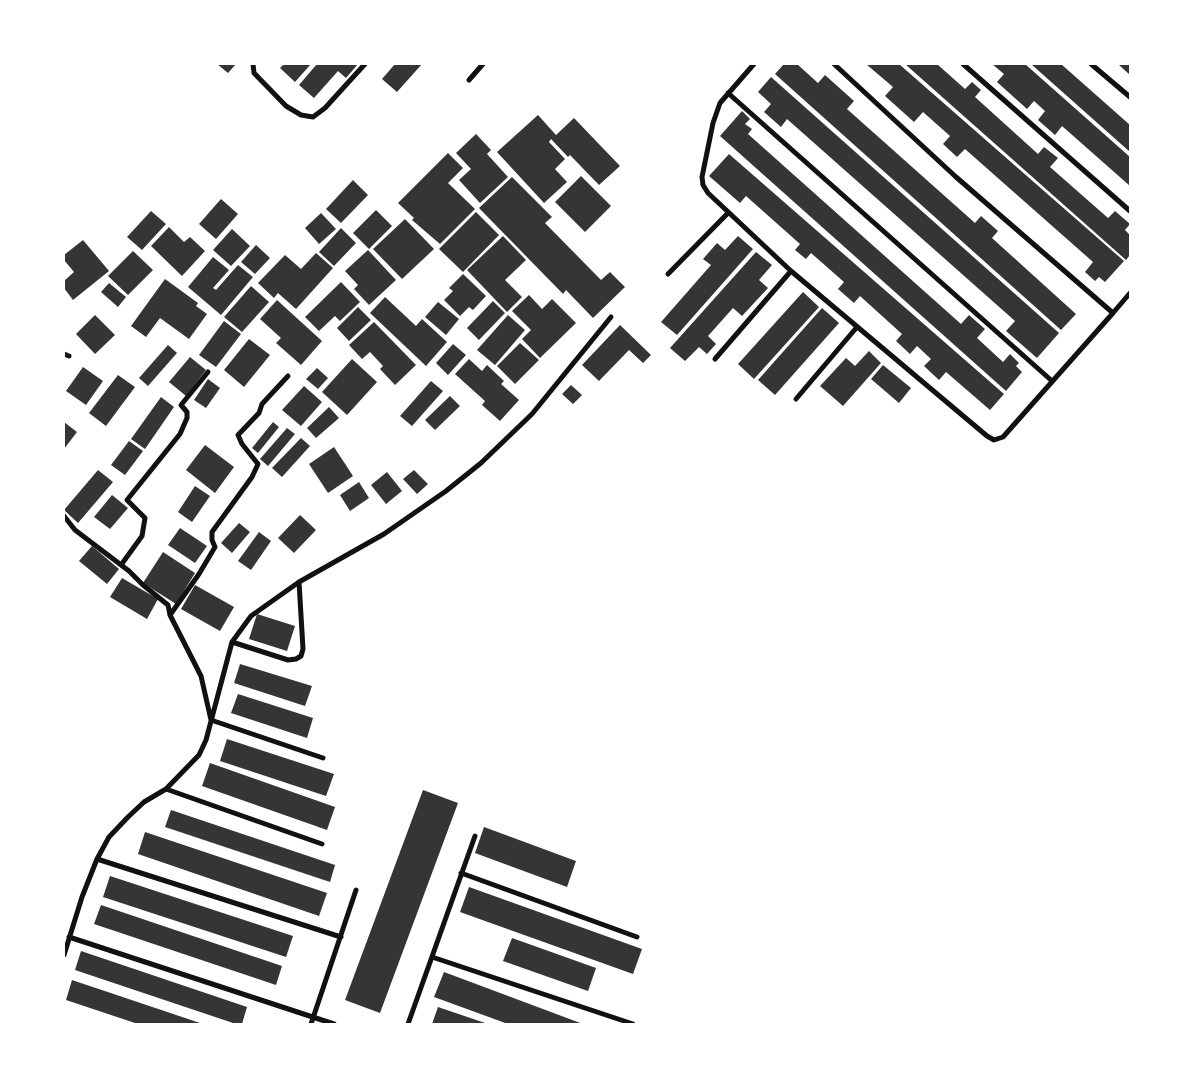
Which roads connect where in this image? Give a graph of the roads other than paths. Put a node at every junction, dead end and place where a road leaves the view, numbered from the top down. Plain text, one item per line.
1 (253, 64) edge
2 (365, 64) edge
3 (483, 64) edge
4 (754, 64) edge
5 (834, 64) edge
6 (963, 64) edge
7 (1091, 64) edge
8 (842, 66) edge
9 (469, 80) dead end
10 (728, 93) junction
11 (1130, 97) edge
12 (1130, 211) edge
13 (728, 213) junction
14 (791, 271) junction
15 (668, 274) dead end
16 (1130, 293) edge
17 (1113, 313) junction
18 (611, 317) dead end
19 (857, 327) junction
20 (715, 359) dead end
21 (208, 372) dead end
22 (288, 376) dead end
23 (1052, 381) junction
24 (796, 399) dead end
25 (64, 516) edge
26 (121, 565) junction
27 (300, 582) junction
28 (170, 615) junction
29 (232, 642) junction
30 (211, 720) junction
31 (323, 758) dead end
32 (166, 789) junction
33 (475, 836) dead end
34 (322, 844) dead end
35 (97, 859) junction
36 (461, 873) junction
37 (356, 890) dead end
38 (341, 937) junction
39 (637, 937) dead end
40 (69, 938) junction
41 (64, 955) edge
42 (432, 957) junction
43 (314, 1018) junction
44 (311, 1024) edge
45 (334, 1024) edge
46 (408, 1024) edge
47 (633, 1024) edge

1 - 2 street
3 - 9 street
4 - 10 street
5 - 8 street
6 - 12 street
7 - 11 street
8 - 17 street
10 - 13 street
10 - 23 street
13 - 14 street
13 - 15 street
14 - 19 street
14 - 20 street
16 - 17 street
17 - 23 street
18 - 27 street
19 - 23 street
19 - 24 street
21 - 26 street
22 - 28 street
25 - 26 street
26 - 28 street
27 - 29 street
27 - 29 street
28 - 30 street
29 - 30 street
30 - 31 street
30 - 32 street
32 - 34 street
32 - 35 street
33 - 36 street
35 - 38 street
35 - 40 street
36 - 39 street
36 - 42 street
37 - 38 street
38 - 43 street
40 - 41 street
40 - 43 street
42 - 46 street
42 - 47 street
43 - 44 street
43 - 45 street

